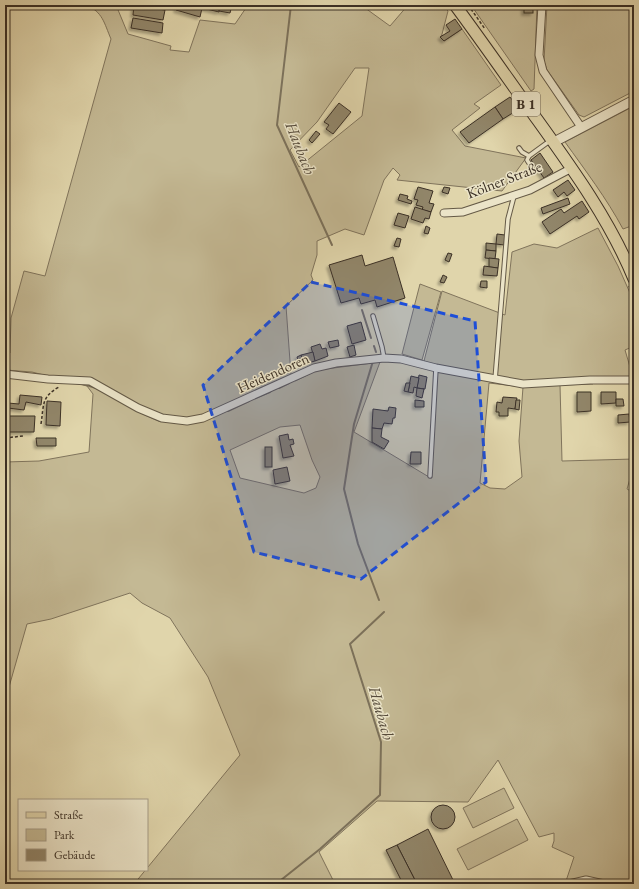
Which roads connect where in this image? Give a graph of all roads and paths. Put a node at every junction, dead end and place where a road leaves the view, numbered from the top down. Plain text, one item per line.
1 (455, 5) edge
2 (542, 5) edge
3 (471, 10) dead end
4 (482, 25) dead end
5 (634, 100) edge
6 (581, 127) junction
7 (553, 141) junction
8 (519, 148) dead end
9 (529, 156) junction
10 (529, 163) dead end
11 (572, 168) junction
12 (514, 195) junction
13 (444, 213) dead end
14 (634, 279) edge
15 (373, 316) dead end
16 (384, 358) junction
17 (436, 368) junction
18 (5, 374) edge
19 (495, 380) junction
20 (634, 380) edge
21 (50, 392) dead end
22 (41, 424) dead end
23 (23, 436) dead end
24 (5, 438) edge
25 (430, 476) dead end
26 (569, 884) edge
27 (604, 884) edge

1 - 7 main road, Kölner Straße / B 1
2 - 6 street
3 - 4 path
5 - 6 street
6 - 7 street
7 - 9 lane
7 - 11 main road, Kölner Straße / B 1
8 - 9 lane
9 - 10 lane
11 - 12 street, Kölner Straße
11 - 14 main road, Kölner Straße / B 1
12 - 13 street, Kölner Straße
12 - 19 lane
15 - 16 lane
16 - 17 street, Heidendoren
16 - 18 street, Heidendoren
17 - 19 street, Heidendoren
17 - 25 lane
19 - 20 street, Heidendoren
21 - 22 path
23 - 24 path
26 - 27 street

